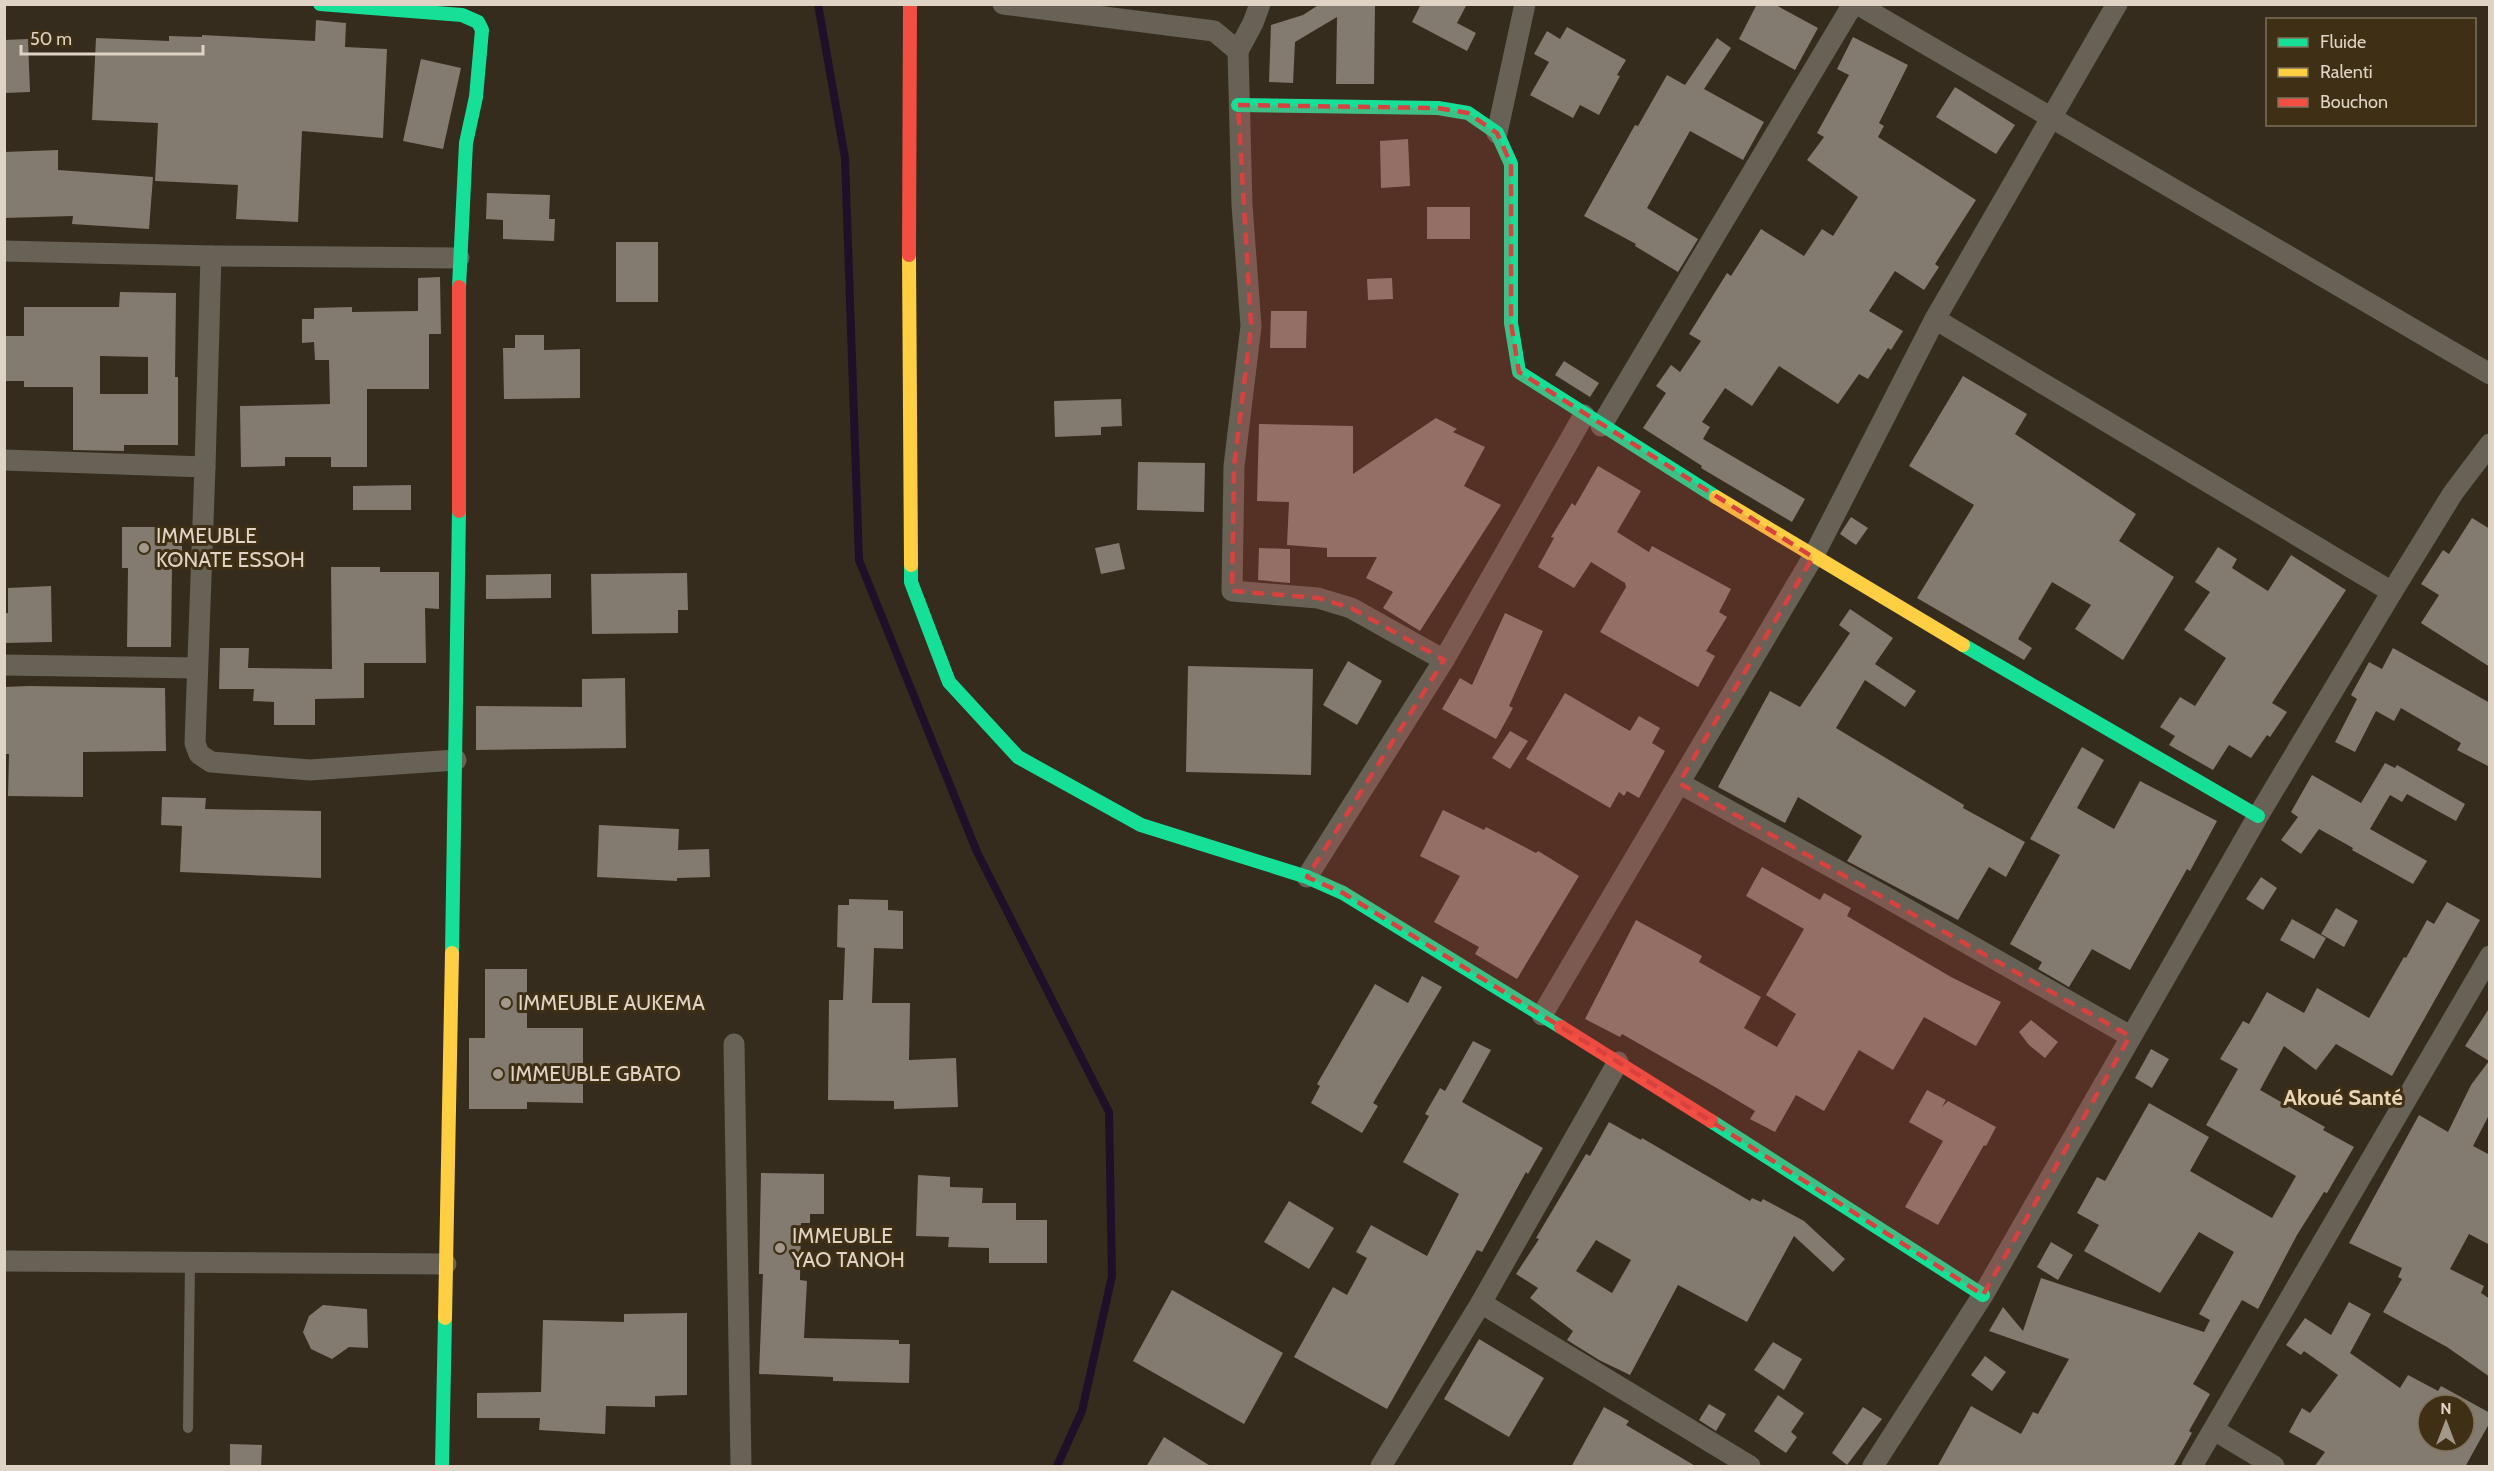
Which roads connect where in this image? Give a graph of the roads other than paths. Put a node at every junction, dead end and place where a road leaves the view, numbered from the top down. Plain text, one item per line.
1 (320, 4) edge
2 (910, 4) edge
3 (1003, 4) edge
4 (1260, 4) edge
5 (1525, 4) edge
6 (1855, 4) edge
7 (2117, 4) edge
8 (1238, 51) junction
9 (1238, 105) junction
10 (2051, 116) junction
11 (1497, 133) junction
12 (4, 251) edge
13 (212, 256) junction
14 (459, 258) junction
15 (1935, 319) junction
16 (2490, 374) edge
17 (1593, 420) junction
18 (2490, 444) edge
19 (4, 460) edge
20 (205, 467) junction
21 (1813, 557) junction
22 (2392, 592) junction
23 (1444, 660) junction
24 (4, 665) edge
25 (197, 668) junction
26 (456, 760) junction
27 (1679, 783) junction
28 (2258, 816) junction
29 (1307, 877) junction
30 (2490, 956) edge
31 (1542, 1016) junction
32 (2130, 1036) junction
33 (734, 1044) dead end
34 (1618, 1062) junction
35 (4, 1261) edge
36 (190, 1262) junction
37 (446, 1264) junction
38 (1983, 1295) junction
39 (1481, 1304) junction
40 (188, 1428) dead end
41 (2214, 1430) junction
42 (442, 1467) edge
43 (741, 1467) edge
44 (1380, 1467) edge
45 (1750, 1467) edge
46 (1873, 1467) edge
47 (2192, 1467) edge
48 (2274, 1467) edge

1 - 14 street
2 - 29 street
3 - 8 street
4 - 8 street
5 - 11 street
6 - 10 street
6 - 17 street
7 - 10 street
8 - 9 street
9 - 11 street
9 - 23 street
10 - 15 street
10 - 16 street
11 - 17 street
12 - 13 street
13 - 14 street
13 - 20 street
14 - 26 street
15 - 21 street
15 - 22 street
17 - 21 street
17 - 23 street
18 - 22 street
19 - 20 street
20 - 25 street
21 - 27 street
21 - 28 street
22 - 28 street
23 - 29 street
24 - 25 street
25 - 26 street
26 - 37 street
27 - 31 street
27 - 32 street
28 - 32 street
29 - 31 street
30 - 41 street
31 - 34 street
32 - 38 street
33 - 43 street
34 - 38 street
34 - 39 street
35 - 36 street
36 - 37 street
36 - 40 lane
37 - 42 street
38 - 46 street
39 - 44 street
39 - 45 street
41 - 47 street
41 - 48 street

